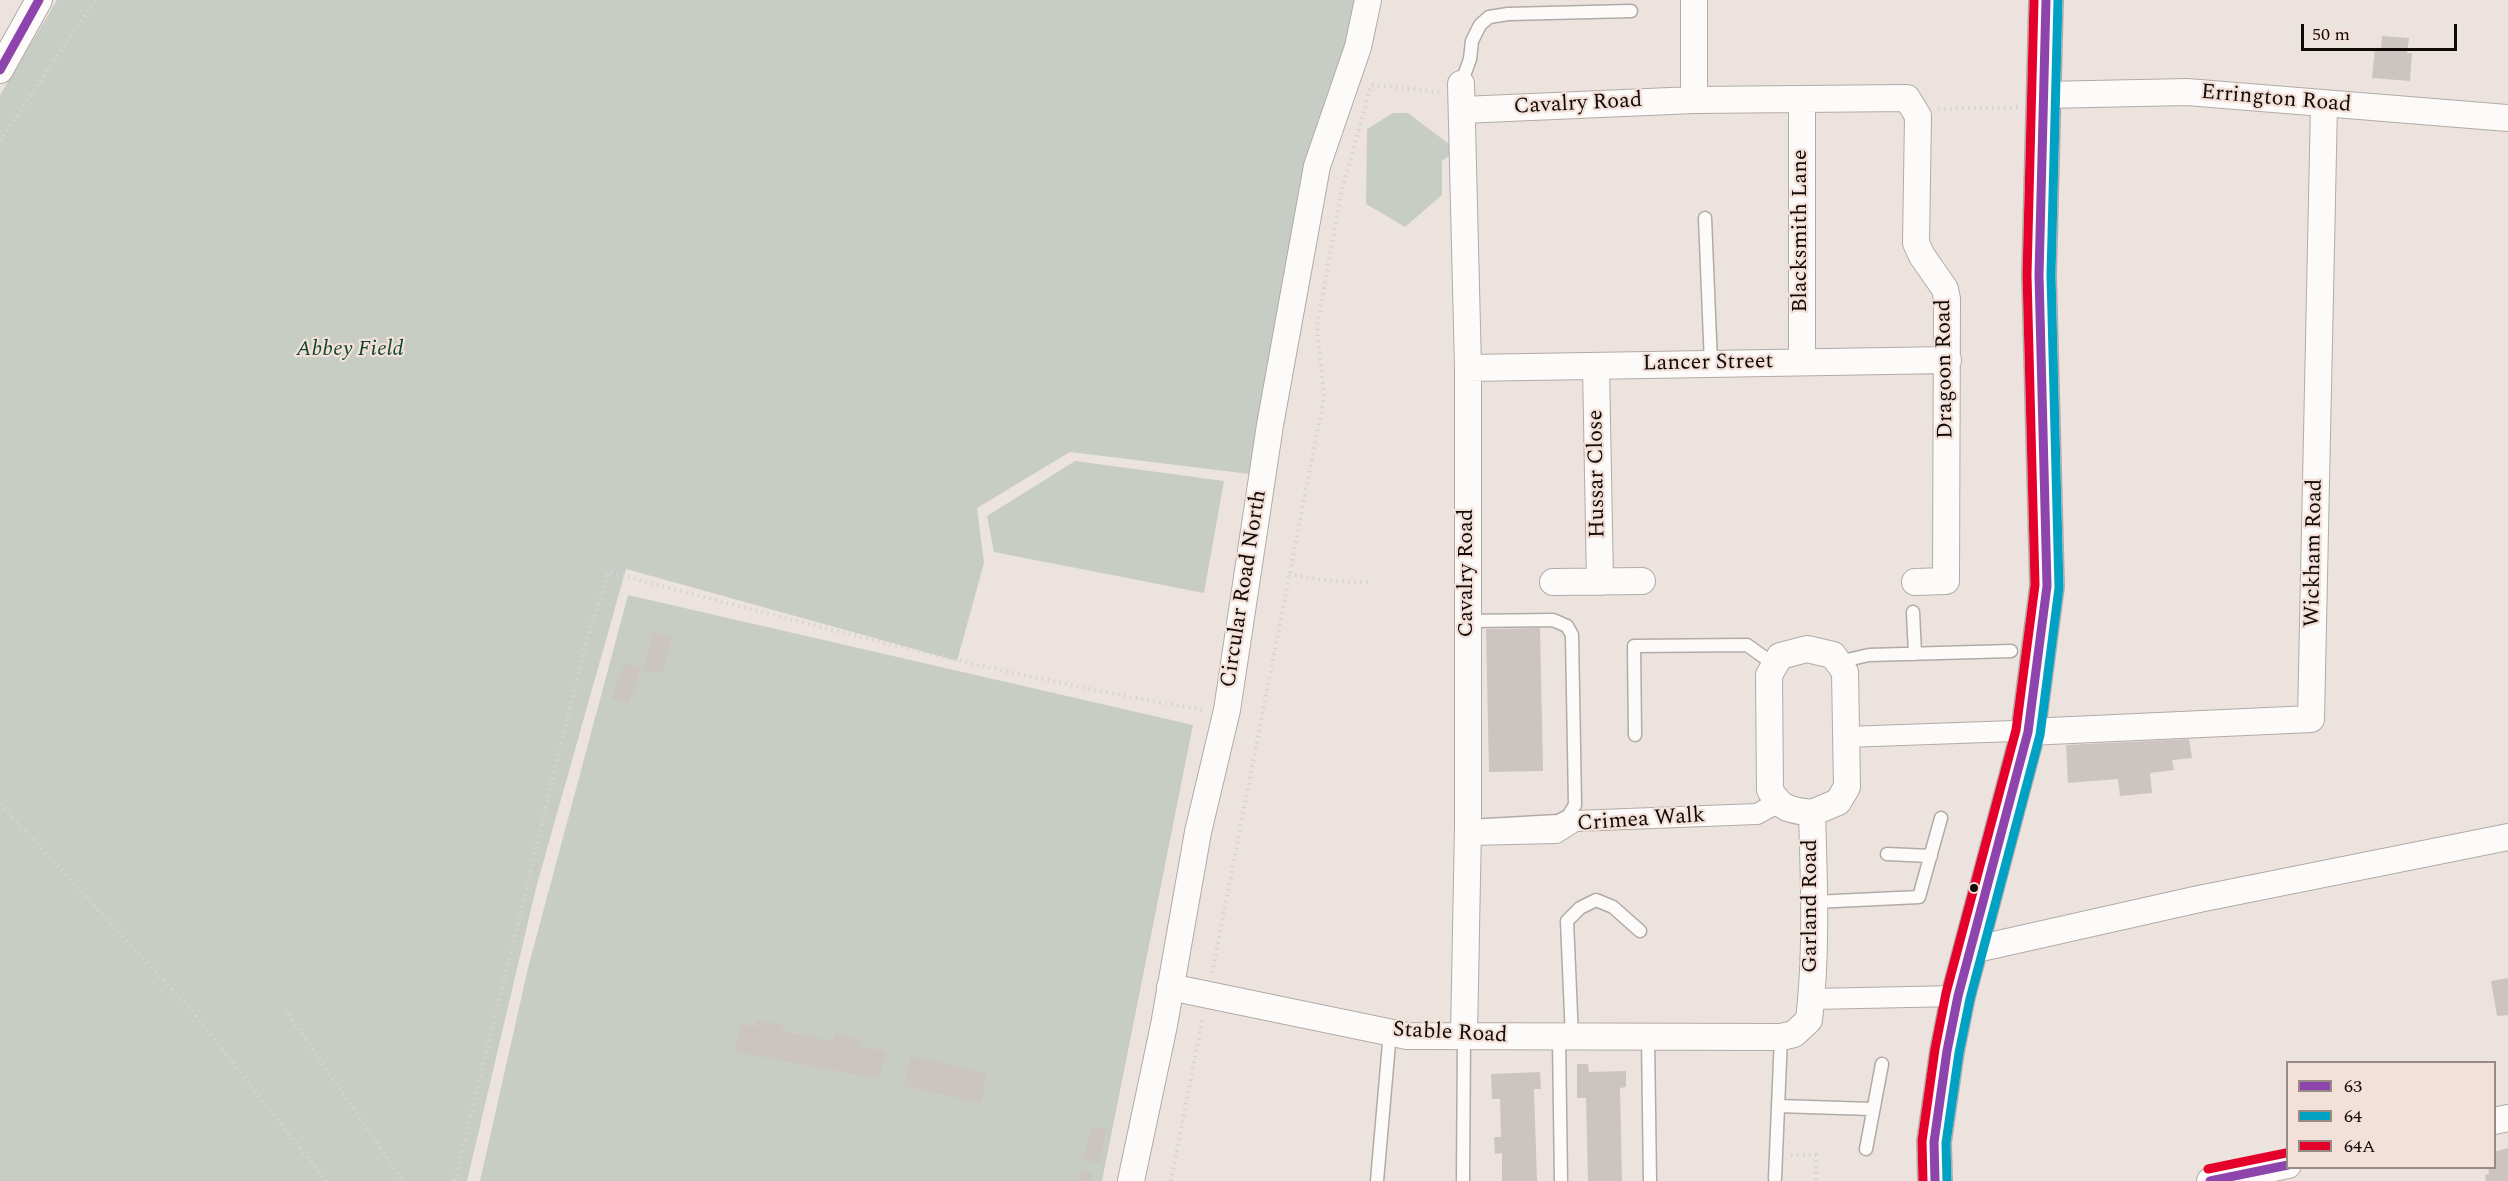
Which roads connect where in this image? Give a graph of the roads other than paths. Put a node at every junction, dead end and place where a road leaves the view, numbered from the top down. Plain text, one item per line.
1 (39, 0) edge
2 (1368, 0) edge
3 (1694, 0) edge
4 (2046, 0) edge
5 (1630, 11) dead end
6 (0, 70) edge
7 (1462, 96) junction
8 (1802, 99) junction
9 (1694, 100) junction
10 (2034, 101) junction
11 (2324, 104) junction
12 (2508, 118) edge
13 (1705, 218) dead end
14 (1948, 360) junction
15 (1802, 362) junction
16 (1711, 364) junction
17 (1596, 366) junction
18 (1468, 368) junction
19 (1641, 581) dead end
20 (1553, 582) dead end
21 (1600, 582) junction
22 (1915, 582) dead end
23 (1913, 612) dead end
24 (1468, 621) junction
25 (2012, 651) dead end
26 (1915, 654) junction
27 (1838, 662) junction
28 (1775, 665) junction
29 (2028, 732) junction
30 (1635, 735) dead end
31 (1846, 737) junction
32 (1777, 803) junction
33 (1812, 813) junction
34 (1941, 818) dead end
35 (1468, 831) junction
36 (2508, 837) edge
37 (1887, 854) dead end
38 (1931, 856) junction
39 (1814, 902) junction
40 (1640, 931) dead end
41 (1972, 950) junction
42 (1170, 987) junction
43 (1958, 996) junction
44 (1812, 999) junction
45 (1390, 1032) junction
46 (1464, 1036) junction
47 (1699, 1037) joint
48 (1781, 1037) junction
49 (1566, 1038) junction
50 (1648, 1038) junction
51 (1882, 1065) dead end
52 (1778, 1106) junction
53 (1872, 1109) junction
54 (1866, 1149) dead end
55 (2286, 1165) edge
56 (1775, 1179) dead end
57 (1131, 1181) edge
58 (1377, 1181) edge
59 (1463, 1181) edge
60 (1561, 1181) edge
61 (1650, 1181) edge
62 (1935, 1181) edge
63 (2210, 1181) edge

1 - 6 street
2 - 42 street, Circular Road North
3 - 9 street
4 - 10 main road
5 - 7 lane
7 - 9 street, Cavalry Road
7 - 18 street, Cavalry Road
8 - 9 street
8 - 14 street, Dragoon Road
8 - 15 street, Blacksmith Lane
10 - 11 street, Errington Road
10 - 29 main road
11 - 12 street, Errington Road
11 - 29 street, Wickham Road
13 - 16 lane
14 - 15 street, Lancer Street
14 - 22 street, Dragoon Road
15 - 16 street, Lancer Street
16 - 17 street, Lancer Street
17 - 18 street, Lancer Street
17 - 21 street, Hussar Close
18 - 24 street, Cavalry Road
19 - 21 street
20 - 21 street
23 - 26 lane
24 - 35 street, Cavalry Road
24 - 35 lane
25 - 26 lane
26 - 27 lane
27 - 28 street
27 - 31 street, Garland Road
28 - 30 lane
28 - 32 street
29 - 31 street
29 - 41 main road
31 - 33 street, Garland Road
32 - 33 street, Garland Road
32 - 35 street, Crimea Walk
33 - 39 street, Garland Road
34 - 38 lane
35 - 46 street, Cavalry Road
36 - 41 street
37 - 38 lane
38 - 39 lane
39 - 44 street, Garland Road
40 - 49 lane
41 - 43 main road
42 - 45 street, Stable Road
42 - 57 street, Circular Road North
43 - 44 street, Garland Road
43 - 62 main road
44 - 48 street, Garland Road
45 - 46 street, Stable Road
45 - 58 lane
46 - 49 street, Stable Road
46 - 59 lane
47 - 48 street, Garland Road
47 - 50 street, Stable Road
48 - 52 lane
49 - 50 street, Stable Road
49 - 60 lane
50 - 61 lane
51 - 53 lane
52 - 53 lane
52 - 56 lane
53 - 54 lane
55 - 63 street

